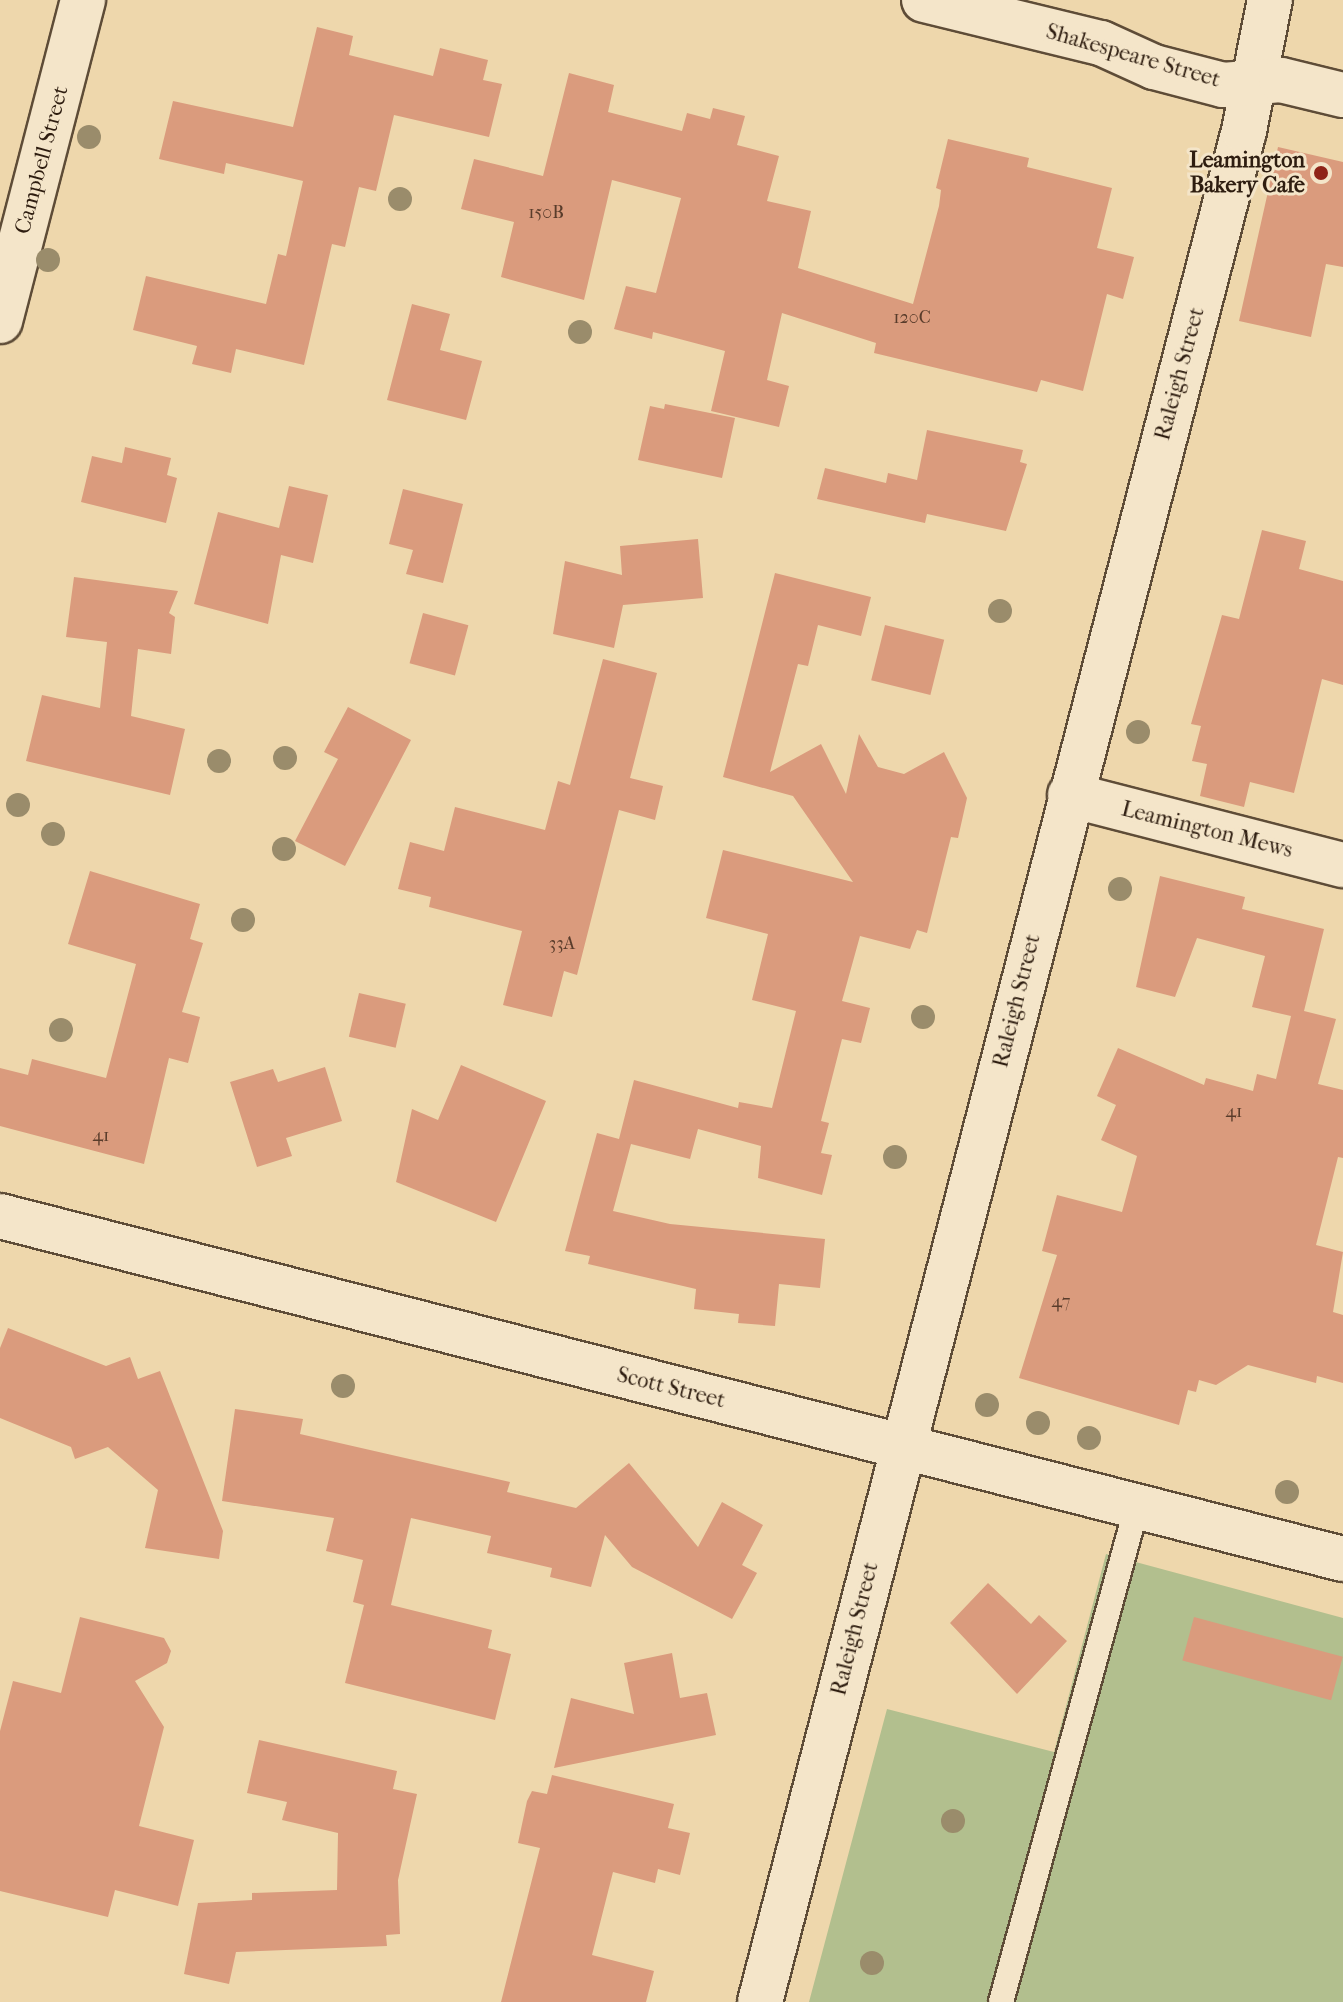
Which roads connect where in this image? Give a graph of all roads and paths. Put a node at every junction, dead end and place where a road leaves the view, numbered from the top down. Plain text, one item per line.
1 (83, 0) edge
2 (1270, 0) edge
3 (929, 1) edge
4 (1251, 83) junction
5 (1343, 95) edge
6 (0, 321) edge
7 (1070, 795) junction
8 (1343, 865) edge
9 (0, 1216) edge
10 (901, 1447) junction
11 (1137, 1506) junction
12 (1343, 1559) edge
13 (760, 2002) edge
14 (1001, 2002) edge

1 - 6 street, Campbell Street
2 - 4 street, Raleigh Street
3 - 4 street, Shakespeare Street
4 - 5 street, Shakespeare Street
4 - 7 street, Raleigh Street
7 - 8 street, Leamington Mews
7 - 10 street, Raleigh Street
9 - 10 street, Scott Street
10 - 11 street, Scott Street
10 - 13 street, Raleigh Street
11 - 12 street, Scott Street
11 - 14 lane

